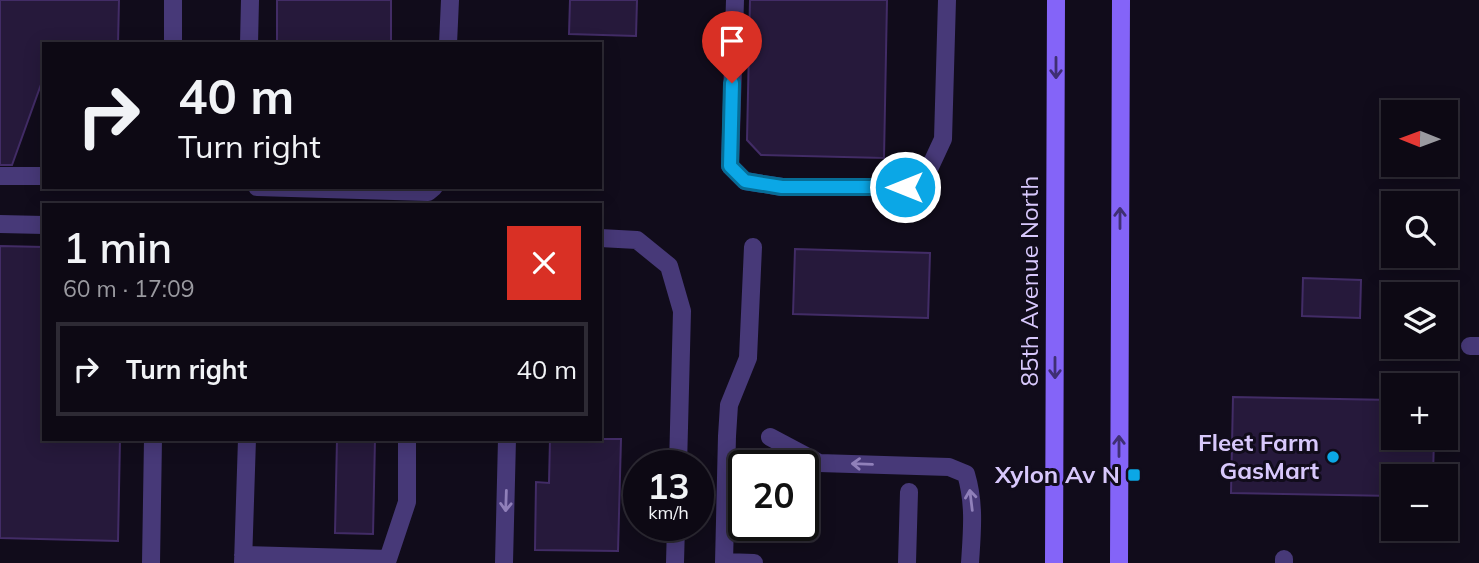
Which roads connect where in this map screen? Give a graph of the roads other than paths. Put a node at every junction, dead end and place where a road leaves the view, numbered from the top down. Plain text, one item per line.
1 (173, 0) edge
2 (250, 0) edge
3 (450, 0) edge
4 (735, 0) edge
5 (947, 0) edge
6 (1056, 0) edge
7 (1121, 0) edge
8 (173, 42) edge
9 (249, 42) edge
10 (448, 42) edge
11 (0, 176) edge
12 (42, 176) edge
13 (325, 189) edge
14 (432, 189) edge
15 (0, 224) edge
16 (42, 225) edge
17 (602, 238) edge
18 (753, 247) dead end
19 (770, 438) dead end
20 (153, 441) edge
21 (247, 441) edge
22 (407, 441) edge
23 (508, 441) edge
24 (678, 450) edge
25 (909, 492) dead end
26 (676, 541) edge
27 (243, 559) edge
28 (724, 562) edge
29 (150, 563) edge
30 (504, 563) edge
31 (675, 563) edge
32 (754, 563) edge
33 (906, 563) edge
34 (970, 563) edge
35 (1054, 563) edge
36 (1119, 563) edge

1 - 8 lane
2 - 9 lane
3 - 10 lane
4 - 5 lane
6 -> 35 main road, 85th Avenue North
36 -> 7 main road
11 - 12 lane
13 - 14 lane
15 - 16 lane
17 - 24 lane
18 - 28 lane
34 -> 19 lane
20 - 29 lane
21 - 27 lane
22 - 27 lane
23 -> 30 lane
25 - 33 lane
26 - 31 lane
28 - 32 lane

